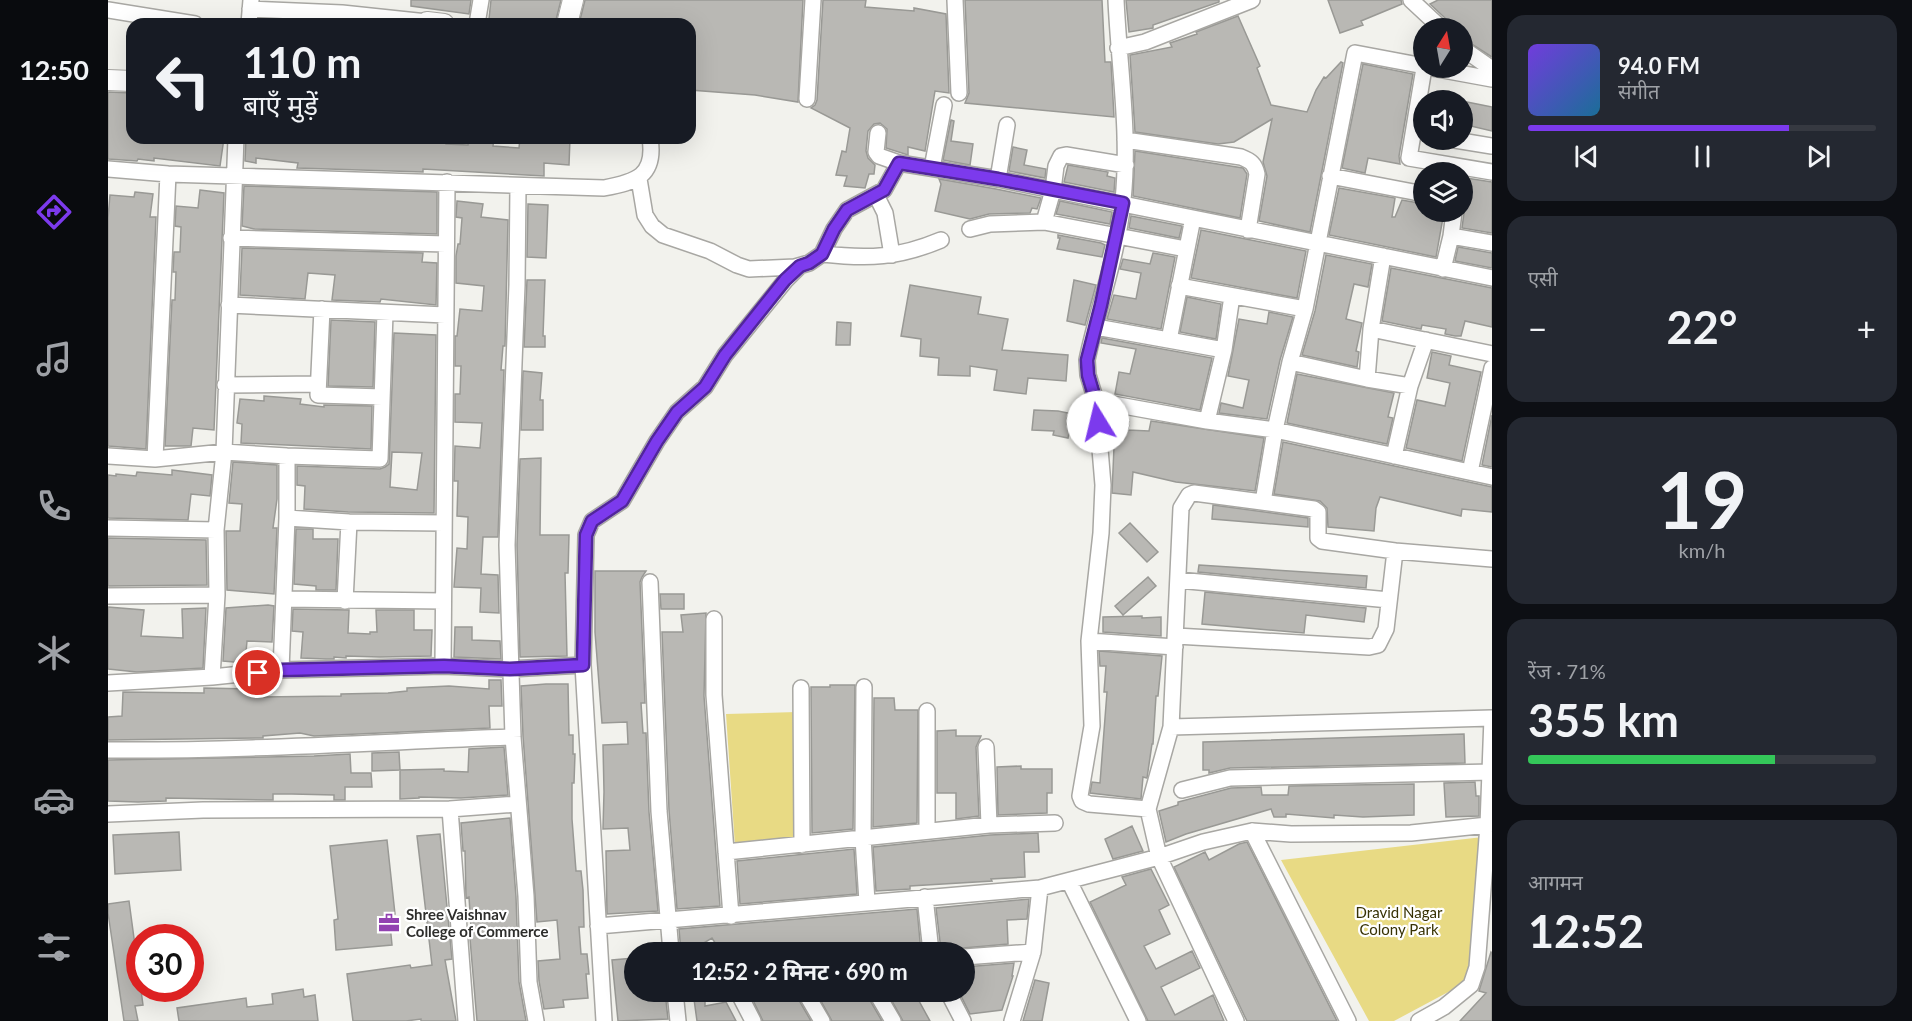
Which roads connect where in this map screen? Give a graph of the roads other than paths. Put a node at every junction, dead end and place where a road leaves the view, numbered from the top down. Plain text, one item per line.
1 (481, 0) edge
2 (573, 0) edge
3 (813, 0) edge
4 (955, 0) edge
5 (1116, 0) edge
6 (1252, 0) edge
7 (1413, 0) edge
8 (342, 6) edge
9 (108, 10) edge
10 (250, 11) edge
11 (158, 18) edge
12 (406, 18) edge
13 (478, 18) edge
14 (568, 18) edge
15 (1431, 18) edge
16 (1119, 48) junction
17 (1473, 56) edge
18 (1413, 65) edge
19 (1492, 69) edge
20 (1473, 76) edge
21 (1492, 79) edge
22 (108, 80) edge
23 (126, 81) edge
24 (959, 93) dead end
25 (807, 99) dead end
26 (944, 105) dead end
27 (1007, 125) dead end
28 (878, 133) dead end
29 (1125, 140) junction
30 (1473, 143) edge
31 (236, 144) edge
32 (651, 144) edge
33 (1492, 146) edge
34 (1413, 147) edge
35 (1428, 162) edge
36 (1126, 165) junction
37 (932, 168) junction
38 (108, 169) edge
39 (896, 169) junction
40 (1473, 170) edge
41 (1492, 172) edge
42 (168, 174) junction
43 (233, 176) junction
44 (1330, 176) junction
45 (639, 179) junction
46 (998, 179) junction
47 (447, 182) junction
48 (518, 186) junction
49 (1053, 190) junction
50 (1413, 192) edge
51 (880, 193) junction
52 (1123, 203) junction
53 (1193, 218) junction
54 (1044, 222) junction
55 (1453, 222) edge
56 (970, 229) dead end
57 (1248, 230) junction
58 (1451, 236) junction
59 (1117, 237) junction
60 (231, 238) junction
61 (941, 240) dead end
62 (1317, 243) junction
63 (1492, 243) edge
64 (446, 244) junction
65 (1186, 249) junction
66 (822, 254) junction
67 (892, 255) junction
68 (1383, 256) junction
69 (800, 266) junction
70 (1443, 269) junction
71 (1492, 278) edge
72 (1179, 286) junction
73 (1232, 296) junction
74 (229, 304) junction
75 (322, 309) junction
76 (1305, 309) junction
77 (385, 313) junction
78 (445, 315) junction
79 (1096, 327) junction
80 (1371, 329) junction
81 (1169, 340) junction
82 (1426, 340) junction
83 (1224, 350) junction
84 (1492, 354) edge
85 (1290, 362) junction
86 (1492, 368) edge
87 (1367, 379) junction
88 (318, 384) junction
89 (225, 385) junction
90 (1410, 386) junction
91 (382, 396) junction
92 (1489, 401) edge
93 (1096, 402) junction
94 (1207, 421) junction
95 (1275, 430) junction
96 (224, 452) junction
97 (108, 456) edge
98 (287, 456) junction
99 (1394, 456) junction
100 (155, 459) junction
101 (1470, 472) junction
102 (1492, 477) edge
103 (1263, 502) junction
104 (287, 518) junction
105 (349, 522) junction
106 (444, 523) junction
107 (108, 528) edge
108 (216, 530) junction
109 (1395, 551) junction
110 (1492, 559) edge
111 (1178, 580) junction
112 (650, 582) dead end
113 (217, 595) junction
114 (108, 596) edge
115 (285, 599) junction
116 (1389, 600) junction
117 (345, 601) junction
118 (443, 601) junction
119 (714, 619) dead end
120 (1089, 641) junction
121 (1175, 642) junction
122 (583, 665) junction
123 (444, 666) junction
124 (510, 669) junction
125 (281, 670) junction
126 (212, 677) junction
127 (108, 683) edge
128 (864, 687) dead end
129 (801, 688) dead end
130 (927, 711) dead end
131 (1492, 718) edge
132 (1171, 727) junction
133 (513, 737) junction
134 (986, 747) dead end
135 (108, 750) edge
136 (1491, 772) edge
137 (1182, 790) dead end
138 (518, 804) junction
139 (450, 808) junction
140 (1148, 809) junction
141 (108, 814) edge
142 (1055, 823) dead end
143 (989, 825) junction
144 (1488, 825) junction
145 (927, 831) junction
146 (1252, 831) junction
147 (862, 838) junction
148 (802, 845) junction
149 (726, 852) junction
150 (1159, 857) junction
151 (1069, 881) junction
152 (1040, 888) junction
153 (925, 897) junction
154 (867, 902) junction
155 (731, 916) junction
156 (669, 921) junction
157 (598, 926) junction
158 (670, 942) edge
159 (930, 942) edge
160 (1033, 952) junction
161 (975, 956) edge
162 (676, 1002) edge
163 (743, 1002) edge
164 (811, 1002) edge
165 (882, 1002) edge
166 (953, 1002) edge
167 (600, 1020) edge
168 (466, 1021) edge
169 (536, 1021) edge
170 (678, 1021) edge
171 (753, 1021) edge
172 (822, 1021) edge
173 (892, 1021) edge
174 (963, 1021) edge
175 (1012, 1021) edge
176 (1138, 1021) edge
177 (1236, 1021) edge
178 (1348, 1021) edge
179 (1419, 1021) edge

1 - 13 street
2 - 14 street
3 - 25 street
4 - 24 street
5 - 16 street
6 - 16 street
7 - 15 street
8 - 10 street
8 - 12 street
9 - 11 street
16 - 29 street
17 - 19 street
18 - 44 street
20 - 21 street
22 - 23 street
26 - 37 street
27 - 46 street
28 - 39 street
29 - 36 street
29 - 57 street
30 - 33 street
31 - 43 street
32 - 45 street
34 - 35 street
36 - 49 street
36 - 52 street
37 - 39 street
37 - 46 street
38 - 42 street
39 - 51 street
40 - 41 street
42 - 43 street
42 - 100 street
43 - 47 street
43 - 60 street
44 - 50 street
44 - 62 street
45 - 48 street
45 - 69 street
46 - 49 street
47 - 48 street
47 - 64 street
48 - 124 street
49 - 52 street
49 - 54 street
51 - 66 street
51 - 67 street
52 - 53 street
52 - 59 street
53 - 57 street
53 - 65 street
54 - 56 street
54 - 59 street
55 - 58 street
57 - 62 street
58 - 63 street
58 - 70 street
59 - 65 street
59 - 79 street
60 - 64 street
60 - 74 street
61 - 67 street
62 - 68 street
62 - 76 street
64 - 78 street
65 - 72 street
66 - 67 street
66 - 69 street
68 - 70 street
68 - 80 street
69 - 122 street
70 - 71 street
72 - 73 street
72 - 81 street
73 - 76 street
73 - 83 street
74 - 75 street
74 - 89 street
75 - 77 street
75 - 88 street
76 - 85 street
77 - 78 street
77 - 91 street
78 - 106 street
79 - 81 street
79 - 93 street
80 - 82 street
80 - 87 street
81 - 83 street
82 - 84 street
82 - 90 street
83 - 94 street
85 - 87 street
85 - 95 street
86 - 92 street
87 - 90 street
88 - 89 street
88 - 91 street
89 - 96 street
90 - 99 street
91 - 98 street
92 - 101 street
93 - 94 street
93 - 120 street
94 - 95 street
95 - 99 street
95 - 103 street
96 - 98 street
96 - 100 street
96 - 108 street
97 - 100 street
98 - 104 street
99 - 101 street
101 - 102 street
103 - 109 street
103 - 111 street
104 - 105 street
104 - 115 street
105 - 106 street
105 - 117 street
106 - 118 street
107 - 108 street
108 - 113 street
109 - 110 street
109 - 116 street
111 - 116 street
111 - 121 street
112 - 156 street
113 - 114 street
113 - 126 street
115 - 117 street
115 - 125 street
116 - 121 street
117 - 118 street
118 - 123 street
119 - 149 street
120 - 121 street
120 - 140 street
121 - 132 street
122 - 124 street
122 - 157 street
123 - 124 street
123 - 125 street
124 - 133 street
125 - 126 street
126 - 127 street
128 - 147 street
129 - 148 street
130 - 145 street
131 - 132 street
131 - 136 street
132 - 140 street
133 - 135 street
133 - 138 street
134 - 143 street
136 - 137 street
136 - 144 street
138 - 139 street
138 - 169 street
139 - 141 street
139 - 168 street
140 - 150 street
142 - 143 street
143 - 145 street
144 - 146 street
144 - 179 street
145 - 147 street
146 - 150 street
146 - 178 street
147 - 148 street
147 - 154 street
148 - 149 street
149 - 155 street
150 - 151 street
150 - 177 street
151 - 152 street
151 - 176 street
152 - 153 street
152 - 160 street
153 - 154 street
153 - 159 street
154 - 155 street
155 - 156 street
156 - 157 street
156 - 158 street
157 - 167 street
160 - 161 street
160 - 175 street
162 - 170 street
163 - 171 street
164 - 172 street
165 - 173 street
166 - 174 street

